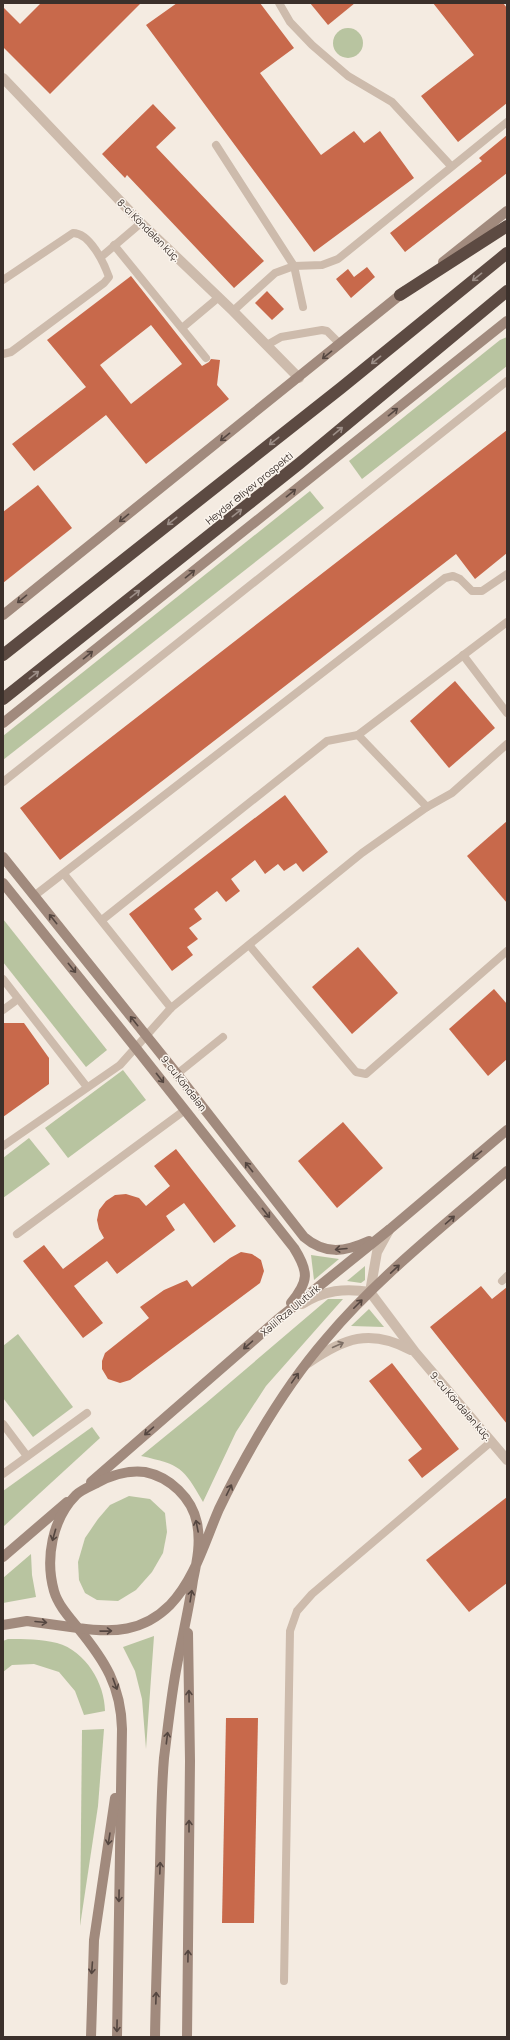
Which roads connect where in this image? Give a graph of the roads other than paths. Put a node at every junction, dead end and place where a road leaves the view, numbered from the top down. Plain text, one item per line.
1 (279, 3) edge
2 (3, 78) edge
3 (507, 122) edge
4 (216, 145) dead end
5 (451, 166) junction
6 (507, 211) edge
7 (141, 223) junction
8 (507, 226) edge
9 (114, 245) junction
10 (507, 253) edge
11 (101, 257) junction
12 (294, 266) junction
13 (3, 280) edge
14 (507, 291) edge
15 (400, 295) junction
16 (219, 297) junction
17 (303, 307) dead end
18 (234, 311) junction
19 (507, 321) edge
20 (182, 328) junction
21 (507, 328) edge
22 (480, 342) junction
23 (340, 344) junction
24 (267, 345) junction
25 (3, 354) edge
26 (206, 358) dead end
27 (299, 378) junction
28 (507, 381) edge
29 (507, 574) edge
30 (3, 615) edge
31 (507, 622) edge
32 (3, 655) edge
33 (463, 655) junction
34 (3, 699) edge
35 (507, 713) edge
36 (3, 723) edge
37 (358, 735) junction
38 (507, 744) edge
39 (3, 782) edge
40 (427, 807) junction
41 (3, 857) edge
42 (64, 874) junction
43 (3, 883) edge
44 (34, 896) junction
45 (102, 920) junction
46 (249, 945) junction
47 (507, 952) edge
48 (3, 979) edge
49 (18, 999) junction
50 (171, 1008) junction
51 (3, 1010) edge
52 (146, 1036) junction
53 (223, 1037) dead end
54 (136, 1047) junction
55 (177, 1074) junction
56 (87, 1087) junction
57 (185, 1110) junction
58 (507, 1130) edge
59 (3, 1146) edge
60 (507, 1171) edge
61 (390, 1229) junction
62 (17, 1234) dead end
63 (370, 1292) junction
64 (389, 1317) junction
65 (277, 1320) junction
66 (379, 1337) junction
67 (414, 1352) junction
68 (305, 1365) junction
69 (88, 1413) dead end
70 (3, 1424) edge
71 (492, 1442) junction
72 (28, 1456) junction
73 (507, 1460) edge
74 (3, 1474) edge
75 (77, 1494) junction
76 (3, 1557) edge
77 (196, 1564) junction
78 (188, 1615) junction
79 (3, 1625) edge
80 (78, 1628) junction
81 (121, 1759) junction
82 (284, 1982) dead end
83 (91, 2037) edge
84 (117, 2037) edge
85 (155, 2037) edge
86 (187, 2037) edge

1 - 5 lane
2 - 7 street, 8-ci Köndələn küç.
3 - 5 lane
4 - 12 lane
5 - 12 lane
6 - 15 main road
7 - 9 lane
7 - 16 street, 8-ci Köndələn küç.
8 - 15 highway
9 - 11 lane
9 - 20 lane
10 -> 32 highway, Heydər Əliyev prospekti
11 - 13 lane
11 - 25 lane
12 - 17 lane
12 - 18 lane
34 -> 14 highway, Heydər Əliyev prospekti
15 - 23 main road
16 - 18 street, 8-ci Köndələn küç.
16 - 20 lane
18 - 24 street, 8-ci Köndələn küç.
19 - 22 main road
20 - 26 lane
21 - 22 main road
36 -> 22 main road
23 - 24 lane
23 -> 27 main road
24 - 27 street, 8-ci Köndələn küç.
27 -> 30 main road
28 - 39 lane
29 - 42 lane
31 - 33 lane
33 - 35 lane
33 - 37 lane
37 - 40 lane
37 - 45 lane
38 - 40 lane
40 - 46 lane
41 - 44 main road, 9-cu Köndələn
42 - 44 lane
42 - 45 lane
43 -> 54 main road, 9-cu Köndələn
52 -> 44 main road, 9-cu Köndələn
45 - 50 lane
46 - 47 lane
46 - 50 lane
48 - 49 lane
49 - 51 lane
49 - 56 lane
50 - 52 lane
52 - 54 lane
52 - 55 main road, 9-cu Köndələn
53 - 55 lane
54 - 56 lane
54 -> 57 main road, 9-cu Köndələn
61 -> 55 main road, 9-cu Köndələn
56 - 59 lane
57 - 62 lane
57 -> 65 main road, 9-cu Köndələn
58 -> 61 main road, Xəlil Rza Ulutürk
63 -> 60 main road
61 - 63 street
61 - 65 main road, Xəlil Rza Ulutürk
63 - 64 street, 9-cu Köndələn küç.
63 - 65 street
68 -> 63 main road
64 - 66 street
64 - 67 street, 9-cu Köndələn küç.
65 -> 75 main road, Xəlil Rza Ulutürk
66 - 67 street
68 -> 66 street
67 - 71 street, 9-cu Köndələn küç.
77 -> 68 main road
69 - 72 lane
70 - 72 lane
71 - 73 street, 9-cu Köndələn küç.
71 - 82 lane
72 - 74 lane
75 - 76 main road
77 -> 75 main road
75 -> 80 main road
78 -> 77 main road
80 -> 77 main road
85 -> 78 main road
86 -> 78 main road
79 -> 80 main road
80 -> 81 main road
81 -> 83 main road
81 -> 84 main road

